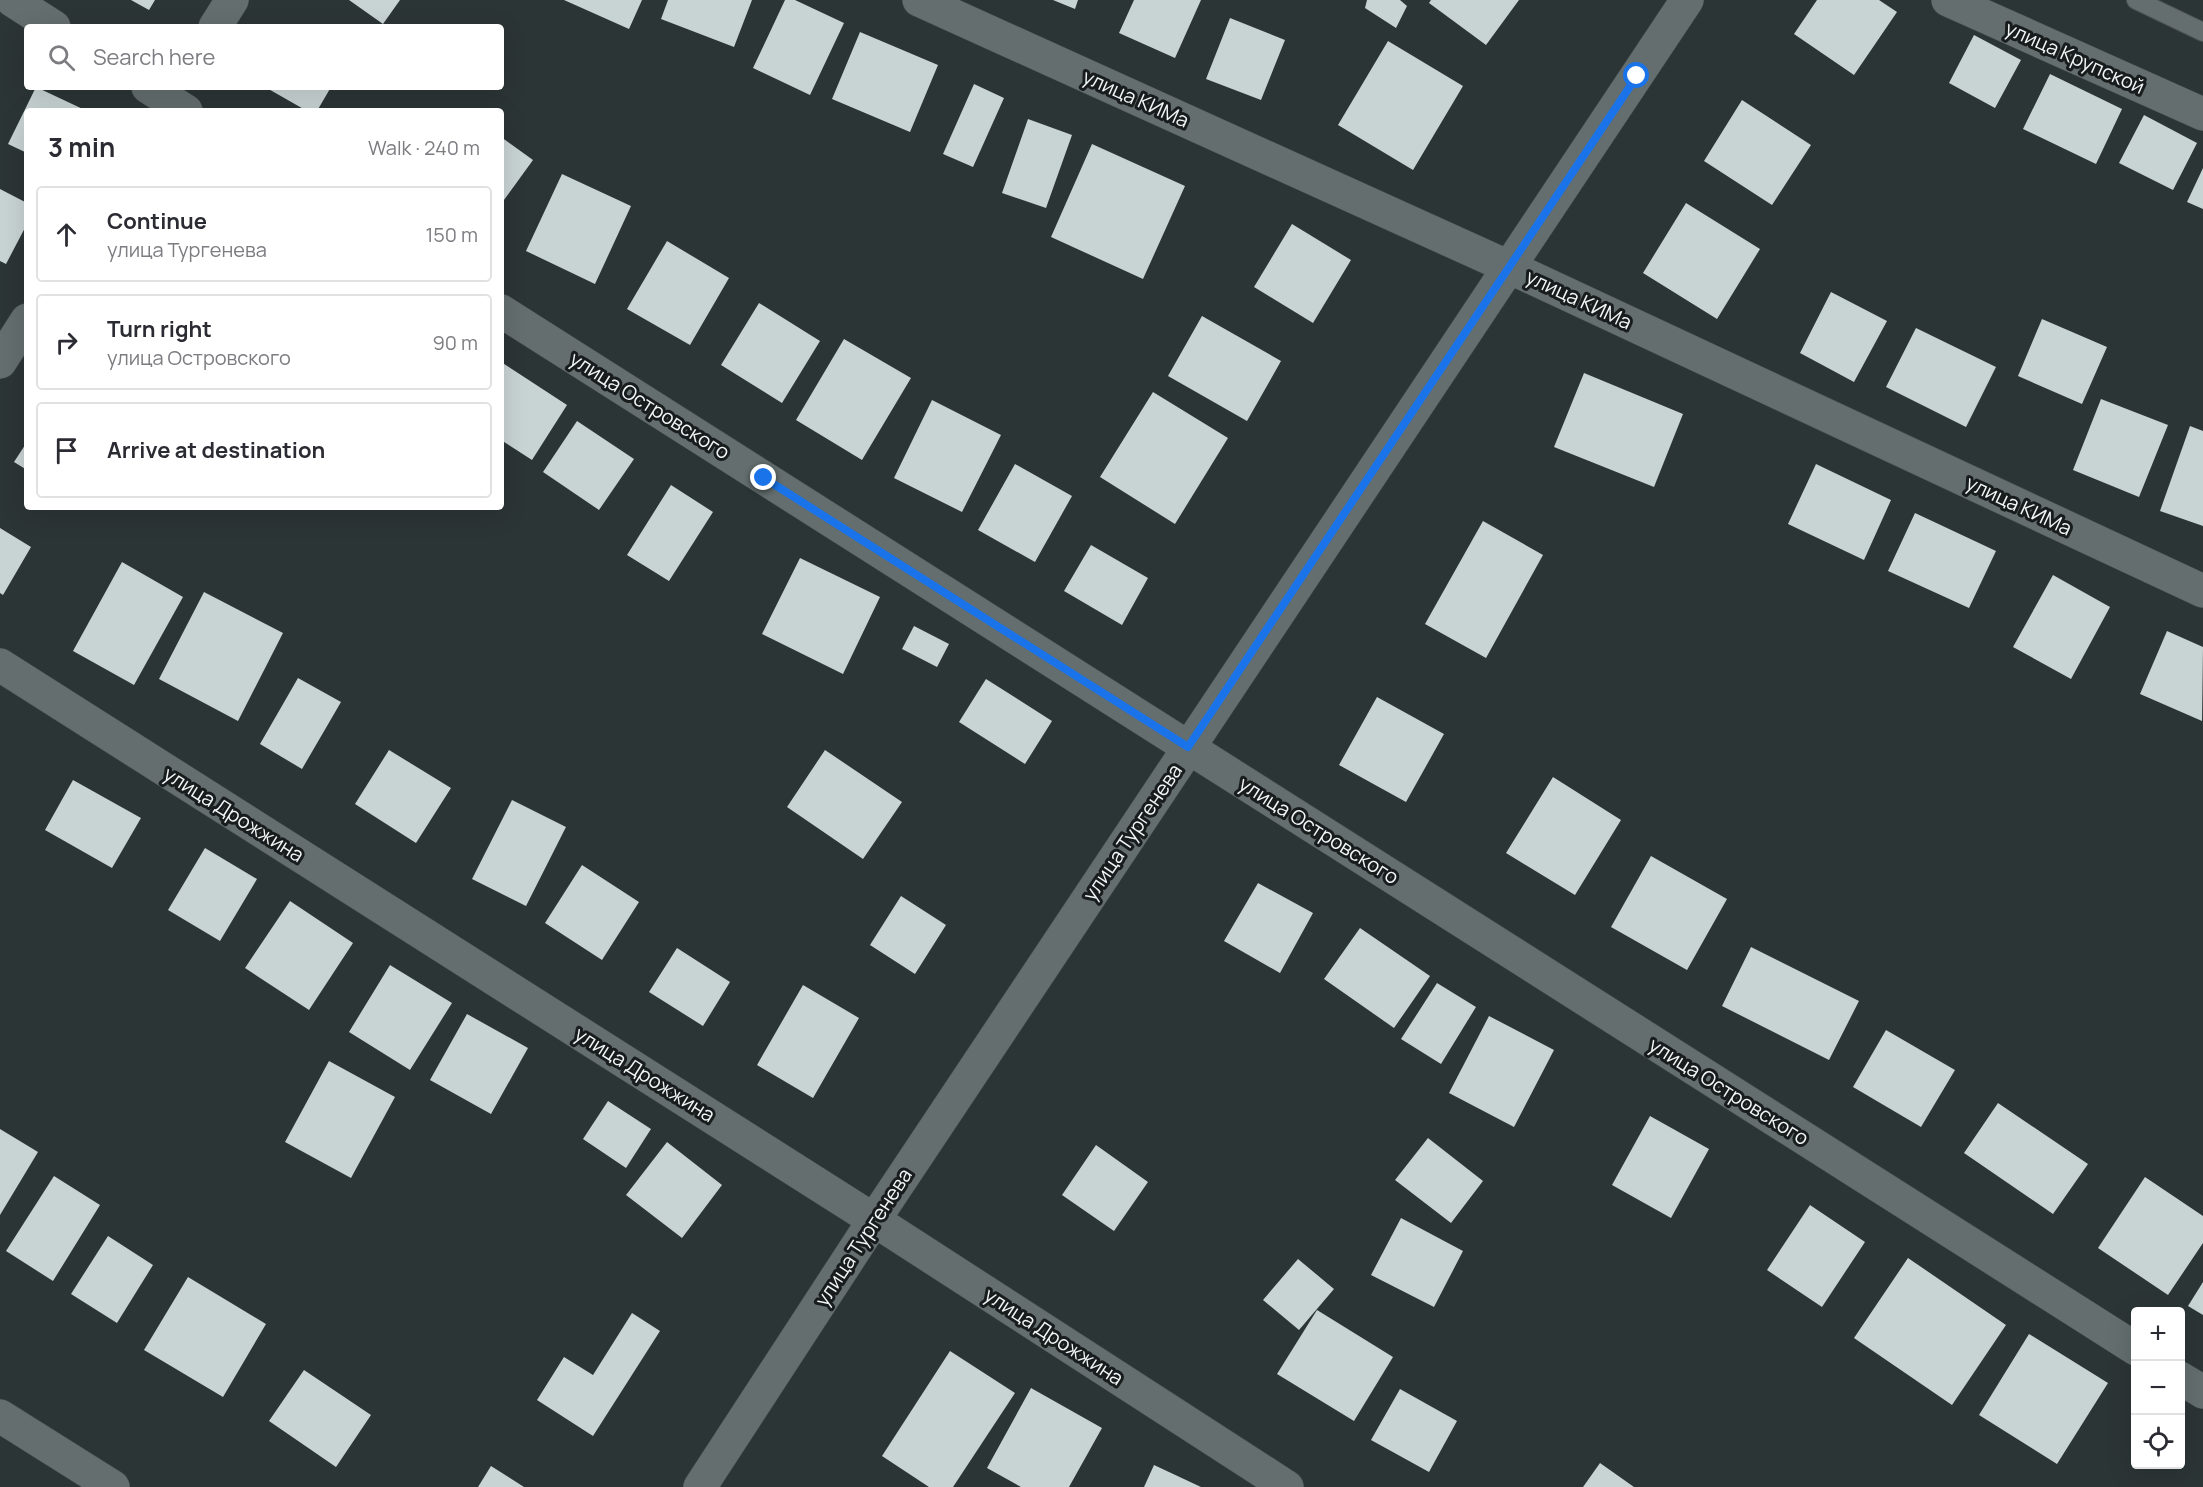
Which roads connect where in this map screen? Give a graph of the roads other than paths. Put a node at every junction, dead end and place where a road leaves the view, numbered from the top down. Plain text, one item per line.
1 (12, 0) edge
2 (232, 0) edge
3 (919, 0) edge
4 (1687, 0) edge
5 (1948, 0) edge
6 (2136, 0) edge
7 (49, 24) edge
8 (217, 24) edge
9 (2203, 32) edge
10 (2202, 112) edge
11 (1511, 267) junction
12 (504, 313) edge
13 (24, 325) edge
14 (0, 362) edge
15 (2203, 591) edge
16 (0, 665) edge
17 (1188, 747) junction
18 (874, 1220) junction
19 (2131, 1346) edge
20 (2185, 1381) edge
21 (2203, 1392) edge
22 (0, 1416) edge
23 (113, 1487) edge
24 (700, 1487) edge
25 (1287, 1487) edge

1 - 7 street
2 - 8 street
3 - 11 street, улица КИМа
4 - 11 street, улица Тургенева
5 - 10 street, улица Крупской
6 - 9 lane
11 - 15 street, улица КИМа
11 - 17 street, улица Тургенева
12 - 17 street, улица Островского
13 - 14 street
16 - 18 street, улица Дрожжина
17 - 18 street, улица Тургенева
17 - 19 street, улица Островского
18 - 24 street, улица Тургенева
18 - 25 street, улица Дрожжина
20 - 21 street
22 - 23 street

